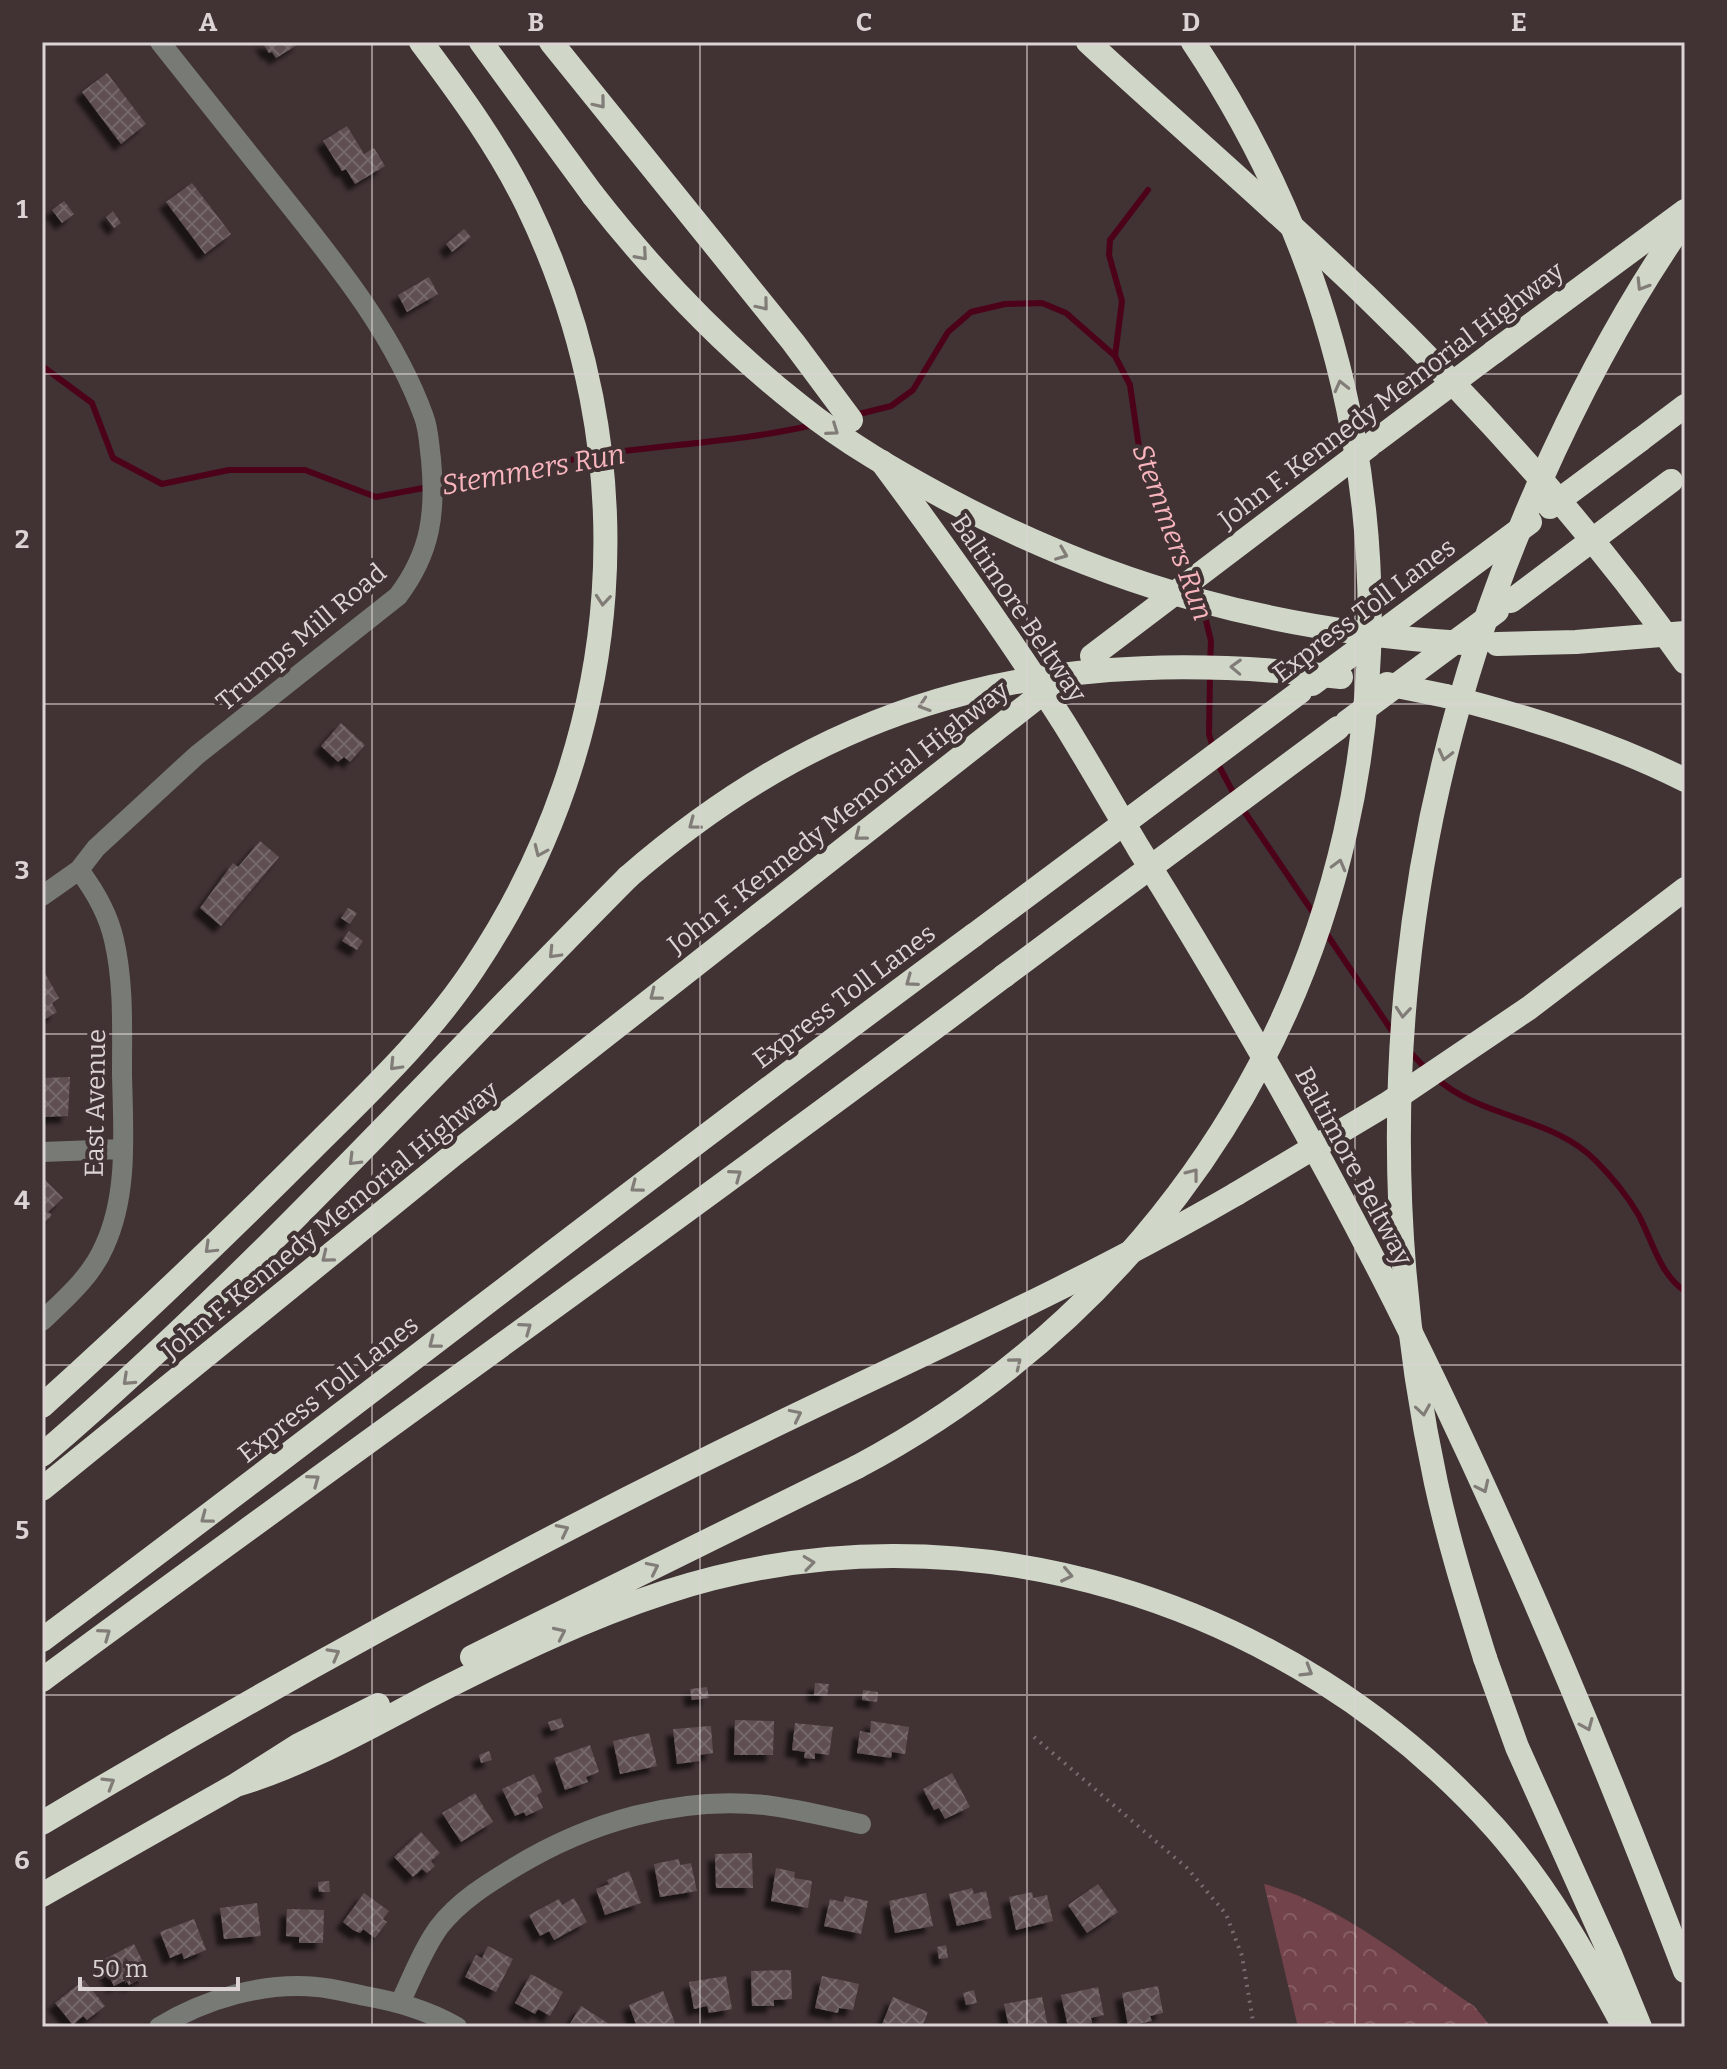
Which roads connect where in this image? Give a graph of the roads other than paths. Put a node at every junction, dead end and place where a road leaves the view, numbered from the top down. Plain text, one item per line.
1 (160, 42) edge
2 (421, 42) edge
3 (481, 42) edge
4 (551, 42) edge
5 (1088, 42) edge
6 (1193, 42) edge
7 (1685, 211) edge
8 (1685, 220) edge
9 (1685, 406) edge
10 (851, 420) dead end
11 (868, 444) dead end
12 (1678, 476) edge
13 (1685, 633) edge
14 (1685, 662) edge
15 (1685, 780) edge
16 (79, 870) junction
17 (1685, 889) edge
18 (42, 896) edge
19 (122, 1149) junction
20 (42, 1152) edge
21 (42, 1321) edge
22 (42, 1406) edge
23 (42, 1455) edge
24 (42, 1489) edge
25 (42, 1640) edge
26 (42, 1680) edge
27 (236, 1785) junction
28 (42, 1823) edge
29 (861, 1824) dead end
30 (42, 1895) edge
31 (1685, 1971) edge
32 (400, 2003) junction
33 (159, 2027) edge
34 (457, 2027) edge
35 (1624, 2027) edge
36 (1640, 2027) edge

1 - 16 street, Trumps Mill Road
2 -> 22 highway
3 -> 13 highway, bridge
4 -> 10 highway
5 - 14 highway
27 -> 6 highway, bridge
7 -> 24 highway, John F. Kennedy Memorial Highway, bridge
8 -> 36 highway, bridge
9 -> 25 highway, Express Toll Lanes, bridge
11 -> 31 highway, Baltimore Beltway
26 -> 12 highway, bridge
15 -> 23 highway, bridge
16 - 18 street, Trumps Mill Road
16 - 19 street, East Avenue
28 -> 17 highway, bridge
19 - 20 street
19 - 21 street, East Avenue
27 - 30 highway
27 -> 35 highway
29 - 32 street
32 - 33 street
32 - 34 street

